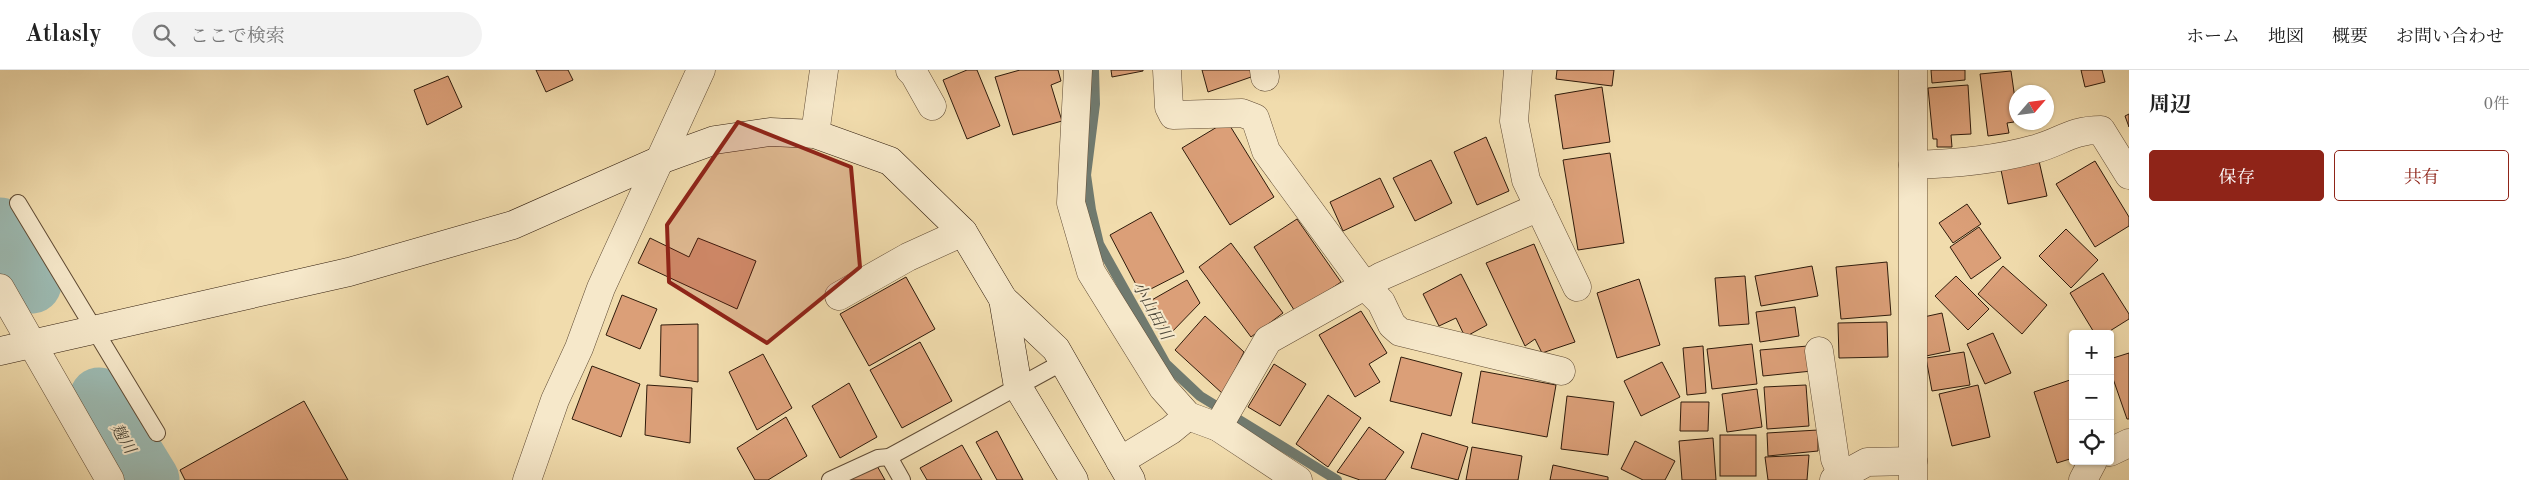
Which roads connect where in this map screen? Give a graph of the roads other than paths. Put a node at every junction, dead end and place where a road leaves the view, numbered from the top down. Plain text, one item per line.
1 (701, 70) edge
2 (824, 70) edge
3 (910, 70) edge
4 (1078, 70) edge
5 (1167, 70) edge
6 (1518, 70) edge
7 (1913, 70) edge
8 (932, 106) dead end
9 (816, 134) junction
10 (660, 160) junction
11 (1913, 165) junction
12 (2129, 175) edge
13 (18, 203) dead end
14 (1539, 207) junction
15 (963, 232) junction
16 (1365, 286) junction
17 (1577, 287) dead end
18 (0, 288) edge
19 (839, 296) dead end
20 (1003, 299) junction
21 (94, 329) junction
22 (32, 344) junction
23 (0, 351) edge
24 (1819, 351) dead end
25 (1063, 362) junction
26 (1561, 371) dead end
27 (1018, 386) junction
28 (1188, 416) junction
29 (1223, 417) junction
30 (157, 433) dead end
31 (2129, 443) edge
32 (2114, 450) edge
33 (889, 457) junction
34 (2092, 465) edge
35 (1126, 470) edge
36 (1913, 470) edge
37 (1838, 477) edge
38 (110, 480) edge
39 (527, 480) edge
40 (830, 480) edge
41 (902, 480) edge
42 (1074, 480) edge
43 (1298, 480) edge
44 (2083, 480) edge

1 - 10 street
2 - 9 street
3 - 8 street
4 - 28 street
5 - 16 street
6 - 14 street
7 - 11 street
9 - 10 street
9 - 15 street
10 - 21 street
10 - 39 street
11 - 12 street
11 - 36 street
13 - 21 lane
14 - 16 street
14 - 17 street
15 - 19 street
15 - 20 street
16 - 26 street
16 - 29 street
18 - 22 street
20 - 25 street
20 - 27 street
21 - 22 street
21 - 30 lane
22 - 23 street
22 - 38 street
24 - 37 street
25 - 27 lane
25 - 35 street
27 - 33 lane
27 - 42 street
28 - 29 street
28 - 35 street
29 - 43 street
31 - 32 street
33 - 40 lane
33 - 41 lane
34 - 44 street
36 - 37 street

